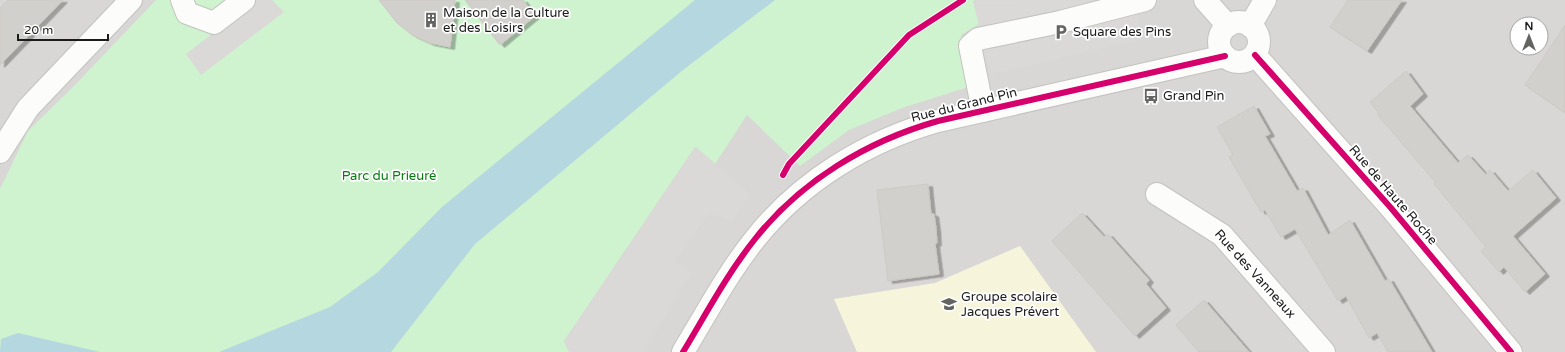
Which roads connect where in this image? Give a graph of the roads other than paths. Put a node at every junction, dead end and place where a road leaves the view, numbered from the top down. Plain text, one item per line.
1 (130, 0) edge
2 (182, 0) edge
3 (244, 0) edge
4 (1145, 0) edge
5 (1205, 0) edge
6 (1265, 0) edge
7 (1228, 26) junction
8 (1250, 26) junction
9 (1255, 55) junction
10 (1225, 56) junction
11 (983, 111) junction
12 (0, 152) edge
13 (1157, 194) dead end
14 (683, 352) edge
15 (1324, 352) edge
16 (1512, 352) edge

1 - 12 street
2 - 3 street
4 - 11 street
5 - 7 street
6 - 8 street
7 - 8 street
7 - 10 street
8 - 9 street
9 - 10 street
9 - 16 street, Rue de Haute Roche
10 - 11 street, Rue du Grand Pin
11 - 14 street, Rue du Grand Pin
13 - 15 street, Rue des Vanneaux

